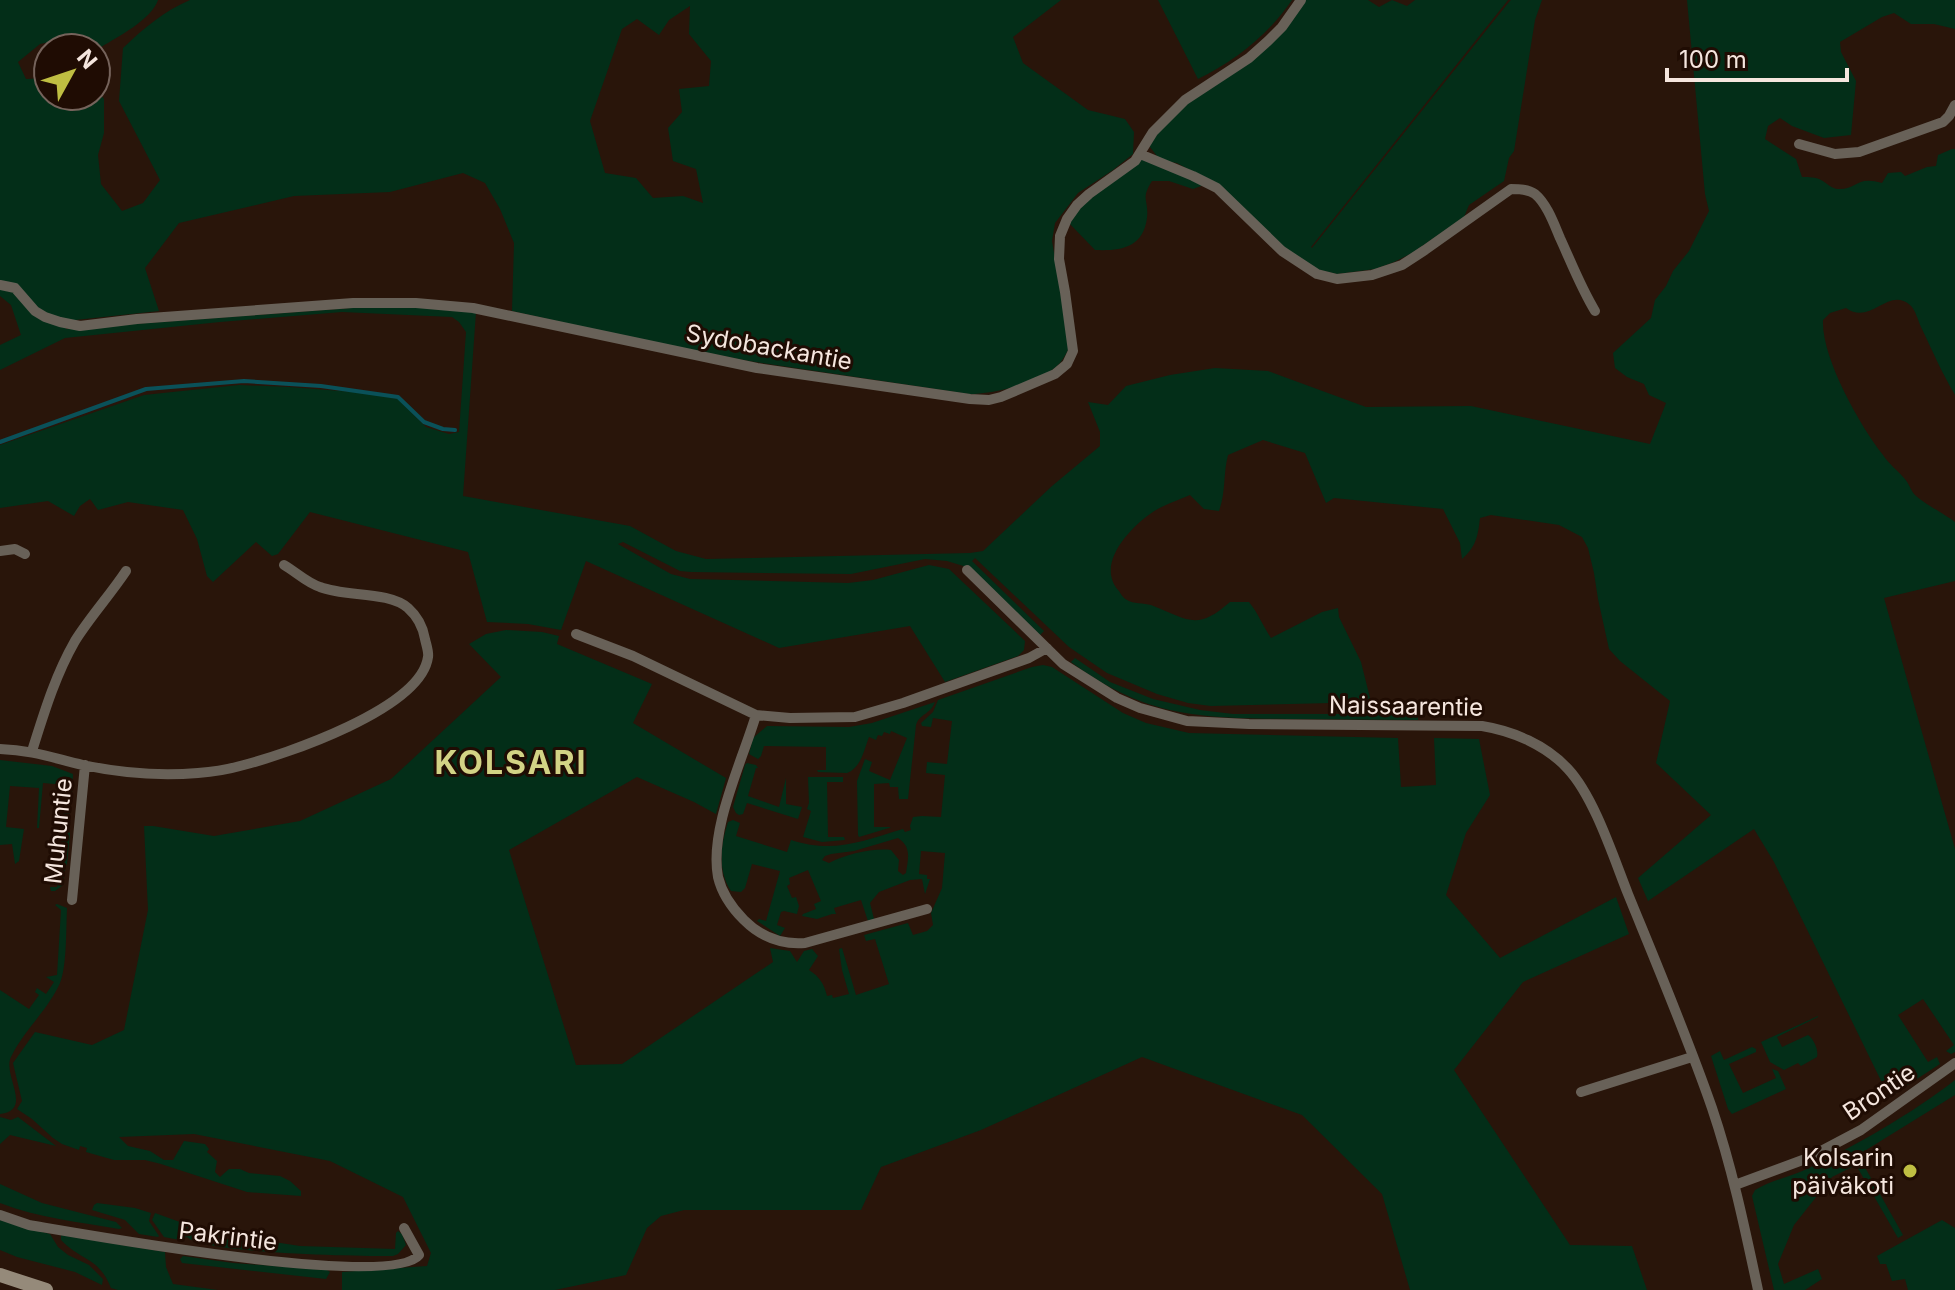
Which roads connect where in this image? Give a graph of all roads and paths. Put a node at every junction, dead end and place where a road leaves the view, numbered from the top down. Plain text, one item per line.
1 (1301, 0) edge
2 (1955, 105) edge
3 (1799, 144) dead end
4 (1140, 154) junction
5 (0, 285) edge
6 (1595, 311) dead end
7 (0, 551) edge
8 (25, 554) dead end
9 (284, 565) dead end
10 (967, 570) dead end
11 (126, 571) dead end
12 (576, 634) dead end
13 (1047, 648) junction
14 (756, 715) junction
15 (0, 749) edge
16 (32, 751) junction
17 (85, 765) junction
18 (72, 900) dead end
19 (927, 909) dead end
20 (1692, 1057) junction
21 (1955, 1063) edge
22 (1581, 1092) dead end
23 (1735, 1185) junction
24 (0, 1215) edge
25 (404, 1228) dead end
26 (0, 1275) edge
27 (46, 1290) edge
28 (1758, 1290) edge

1 - 4 street, Sydobackantie
2 - 3 street
4 - 5 street, Sydobackantie
4 - 6 street
7 - 8 street
9 - 17 street
10 - 13 street, Naissaarentie
11 - 16 street
12 - 14 street
13 - 14 street
13 - 20 street, Naissaarentie
14 - 19 street
15 - 16 street
16 - 17 street
17 - 18 street, Muhuntie
20 - 22 street
20 - 23 street, Naissaarentie
21 - 23 street, Brontie
23 - 28 street, Naissaarentie
24 - 25 street, Pakrintie
26 - 27 main road

